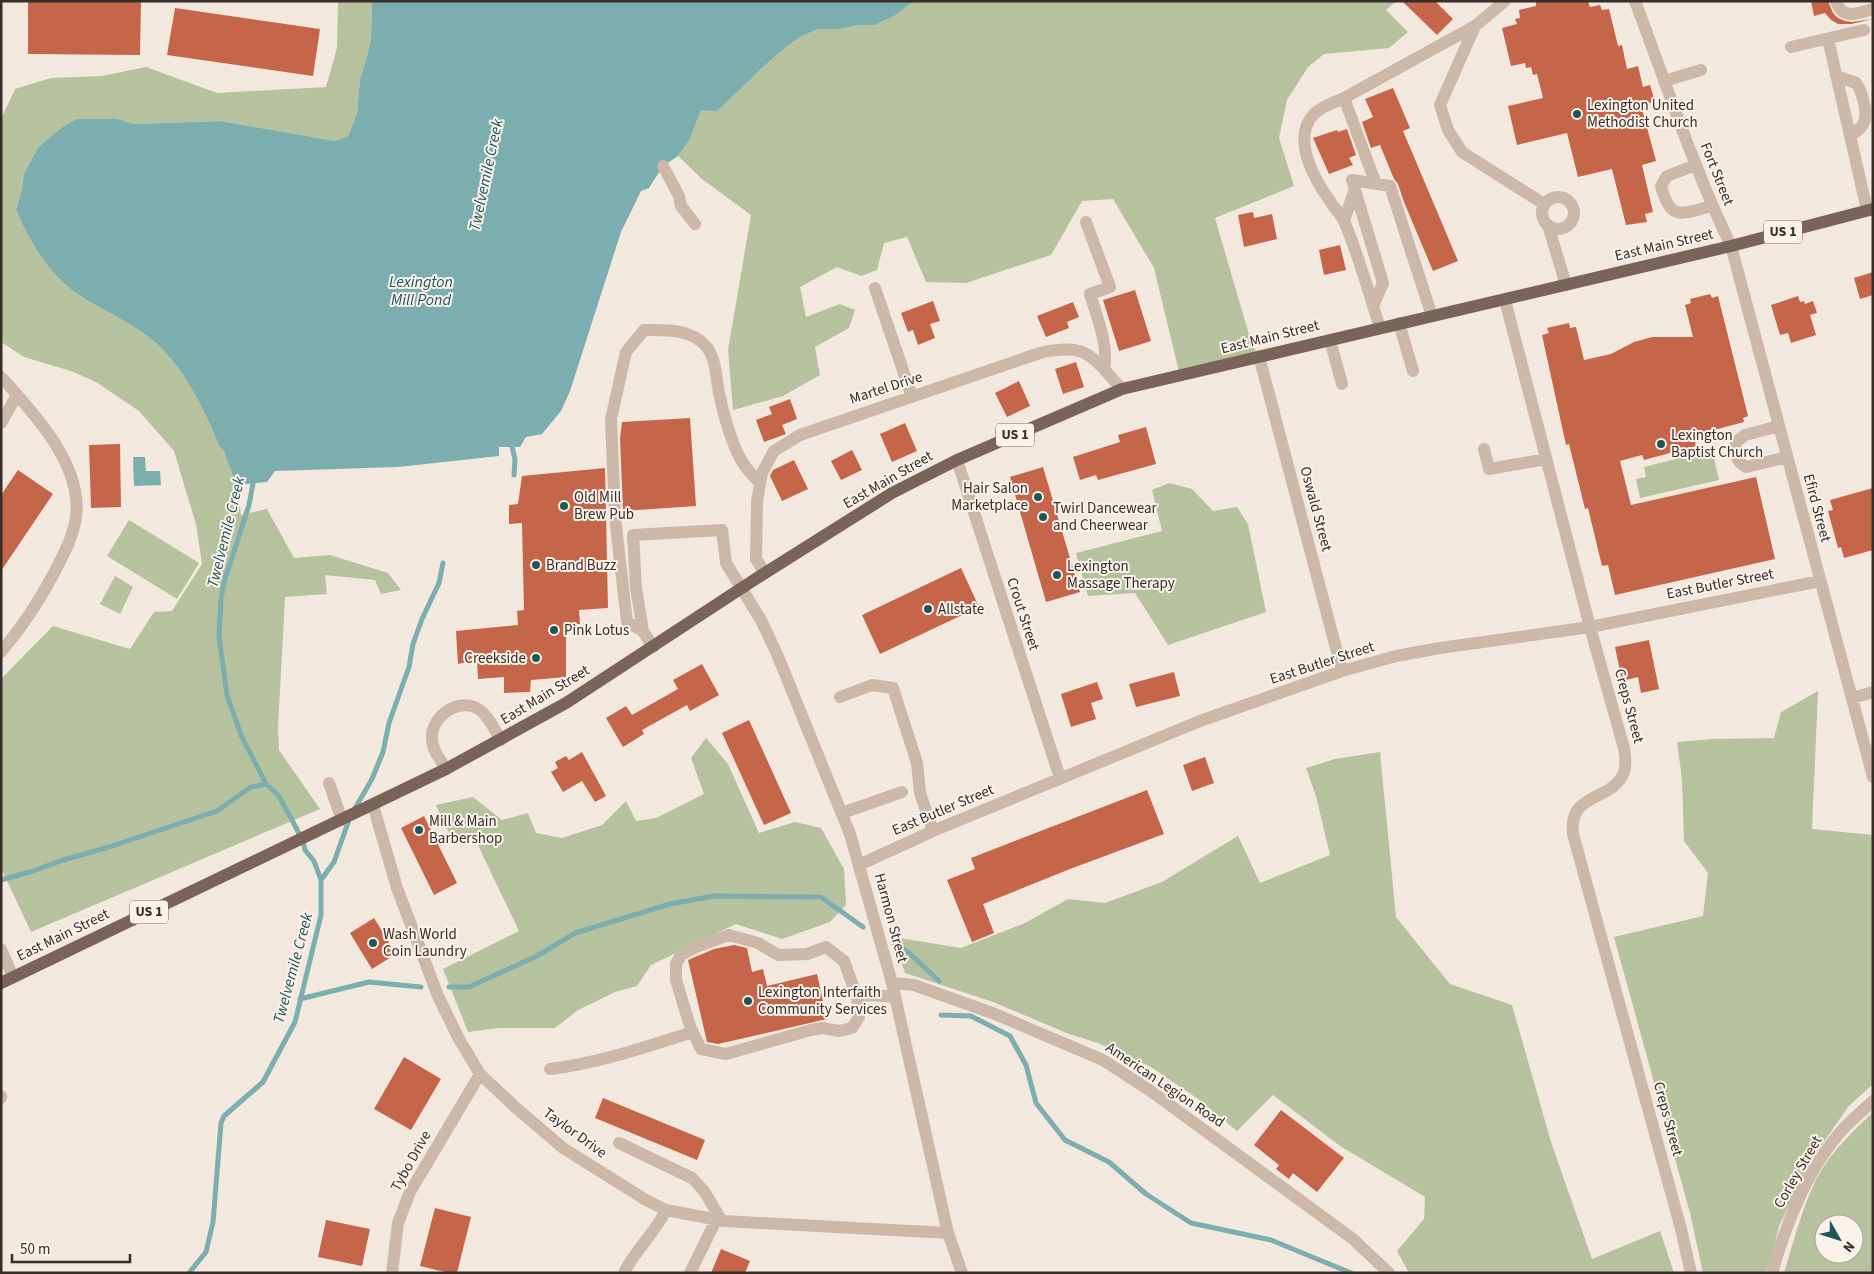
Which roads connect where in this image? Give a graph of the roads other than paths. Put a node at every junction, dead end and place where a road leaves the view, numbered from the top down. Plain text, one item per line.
1 (1505, 1) edge
2 (1635, 1) edge
3 (1836, 1) edge
4 (1873, 9) edge
5 (1475, 26) junction
6 (1864, 30) dead end
7 (1828, 39) junction
8 (1792, 47) dead end
9 (1701, 70) dead end
10 (1836, 76) junction
11 (1664, 81) junction
12 (1344, 98) junction
13 (1850, 136) junction
14 (1696, 165) junction
15 (663, 166) dead end
16 (1376, 184) junction
17 (1354, 185) junction
18 (1544, 204) junction
19 (1712, 206) junction
20 (1870, 209) edge
21 (1344, 221) junction
22 (1086, 222) dead end
23 (695, 224) dead end
24 (1548, 225) junction
25 (1731, 246) junction
26 (1566, 285) junction
27 (875, 288) dead end
28 (1505, 300) junction
29 (1373, 306) junction
30 (1432, 316) junction
31 (1399, 324) junction
32 (1380, 328) junction
33 (1330, 340) junction
34 (1259, 356) junction
35 (1104, 369) junction
36 (1413, 371) dead end
37 (1, 377) edge
38 (1342, 384) dead end
39 (1122, 389) junction
40 (18, 395) junction
41 (912, 398) junction
42 (1, 423) edge
43 (1779, 426) junction
44 (1484, 449) dead end
45 (1787, 457) junction
46 (1546, 459) junction
47 (957, 460) junction
48 (760, 483) junction
49 (765, 573) junction
50 (1820, 581) junction
51 (741, 589) junction
52 (1590, 627) junction
53 (643, 631) junction
54 (653, 647) junction
55 (1, 652) edge
56 (1342, 671) junction
57 (1873, 692) edge
58 (840, 697) dead end
59 (1852, 698) junction
60 (500, 740) junction
61 (446, 769) junction
62 (1873, 777) edge
63 (1060, 778) junction
64 (329, 783) dead end
65 (902, 792) dead end
66 (373, 805) junction
67 (842, 814) junction
68 (342, 820) junction
69 (933, 831) junction
70 (859, 865) junction
71 (1, 949) edge
72 (13, 977) junction
73 (1, 983) edge
74 (892, 983) junction
75 (857, 996) junction
76 (894, 996) junction
77 (693, 1032) junction
78 (550, 1069) dead end
79 (480, 1074) junction
80 (1873, 1100) edge
81 (619, 1143) dead end
82 (666, 1210) junction
83 (719, 1220) junction
84 (948, 1234) junction
85 (392, 1273) edge
86 (624, 1273) edge
87 (690, 1273) edge
88 (962, 1273) edge
89 (1389, 1273) edge
90 (1691, 1273) edge
91 (1772, 1273) edge

1 - 5 street
2 - 11 street, Fort Street
3 - 4 street
5 - 12 street
5 - 18 street
6 - 7 street
7 - 8 street
7 - 10 street
9 - 11 street
10 - 13 street
10 - 13 street
11 - 14 street, Fort Street
12 - 16 street
12 - 21 street
13 - 20 street
14 - 19 street, Fort Street
14 - 19 street
15 - 23 street
16 - 17 street
16 - 30 street
17 - 21 street
17 - 29 street
18 - 24 street
18 - 24 street
19 - 25 street, Fort Street
20 - 25 main road, East Main Street / US 1
21 - 29 street
22 - 35 street
24 - 26 street
25 - 26 main road, East Main Street / US 1
25 - 43 street, Efird Street
26 - 28 main road, East Main Street / US 1
27 - 41 street
28 - 30 main road, East Main Street / US 1
28 - 46 street, Creps Street
29 - 32 street
30 - 31 main road, East Main Street / US 1
31 - 32 main road, East Main Street / US 1
31 - 36 street
32 - 33 main road, East Main Street / US 1
33 - 34 main road, East Main Street / US 1
33 - 38 street
34 - 39 main road, East Main Street / US 1
34 - 56 street, Oswald Street
35 - 39 street, Martel Drive
35 - 41 street, Martel Drive
37 - 40 street
39 - 47 main road, East Main Street / US 1
40 - 42 street
40 - 55 street
41 - 48 street, Martel Drive
43 - 45 street, Efird Street
43 - 45 street
44 - 46 street
45 - 50 street, Efird Street
46 - 52 street, Creps Street
47 - 49 main road, East Main Street / US 1
47 - 63 street, Crout Street
48 - 49 street, Martel Drive
48 - 53 street
49 - 51 main road, East Main Street / US 1
50 - 52 street, East Butler Street
50 - 59 street, Efird Street
51 - 53 street, Harmon Street
51 - 54 main road, East Main Street / US 1
51 - 67 street, Harmon Street
52 - 56 street, East Butler Street
52 - 90 street, Creps Street
53 - 54 street
54 - 60 main road, East Main Street / US 1
56 - 63 street, East Butler Street
57 - 59 street
58 - 69 street
59 - 62 street, Efird Street
60 - 61 main road, East Main Street / US 1
60 - 61 street
61 - 66 main road, East Main Street / US 1
63 - 69 street, East Butler Street
64 - 68 street
65 - 67 street
66 - 68 main road, East Main Street / US 1
66 - 79 street, Taylor Drive
67 - 70 street, Harmon Street
68 - 72 main road, East Main Street / US 1
69 - 70 street, East Butler Street
70 - 74 street, Harmon Street
71 - 72 street
72 - 73 main road, East Main Street / US 1
74 - 76 street, Harmon Street
74 - 89 street, American Legion Road
75 - 76 street
75 - 77 street
75 - 77 street
76 - 84 street, Harmon Street
77 - 78 street
79 - 82 street, Taylor Drive
79 - 85 street, Tybo Drive
80 - 91 street, Corley Street
81 - 83 street
82 - 83 street, Taylor Drive
82 - 86 street
83 - 84 street, Taylor Drive
83 - 87 street
84 - 88 street, Harmon Street

